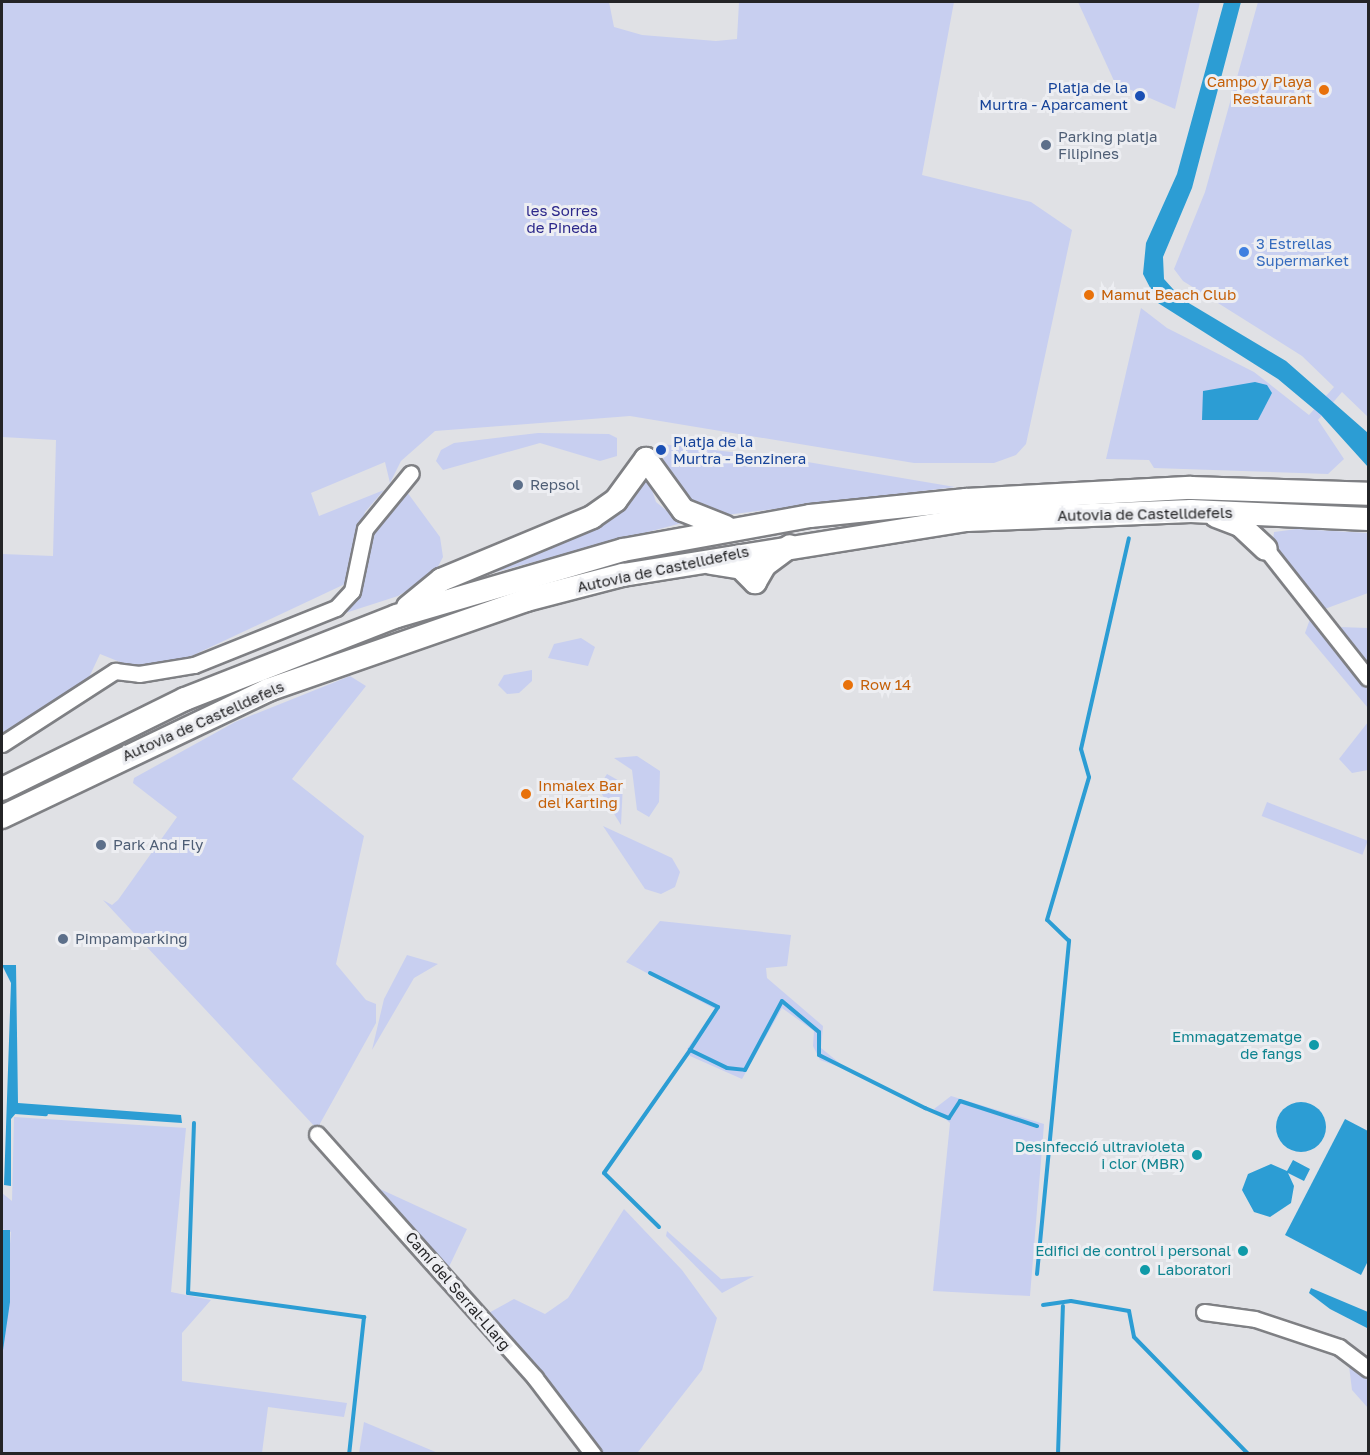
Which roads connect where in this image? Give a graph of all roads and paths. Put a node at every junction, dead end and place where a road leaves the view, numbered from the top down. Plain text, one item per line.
1 (411, 473) dead end
2 (1368, 494) edge
3 (1191, 511) junction
4 (1311, 517) junction
5 (1368, 519) edge
6 (730, 528) junction
7 (794, 543) junction
8 (1266, 549) junction
9 (696, 560) junction
10 (397, 616) junction
11 (1368, 678) edge
12 (2, 744) edge
13 (6, 785) edge
14 (2, 818) edge
15 (317, 1134) dead end
16 (1204, 1312) dead end
17 (1368, 1369) edge
18 (593, 1454) edge

1 - 12 street
2 - 6 highway, Autovia de Castelldefels
3 - 4 highway, Autovia de Castelldefels
3 - 7 highway, Autovia de Castelldefels
3 - 8 highway
4 - 5 highway, Autovia de Castelldefels
4 - 8 highway
6 - 10 highway, Autovia de Castelldefels
6 - 10 highway
7 - 9 highway, Autovia de Castelldefels
7 - 9 highway
8 - 11 street
9 - 14 highway, Autovia de Castelldefels
10 - 13 highway, Autovia de Castelldefels
15 - 18 street, Camí del Serral-Llarg
16 - 17 street

